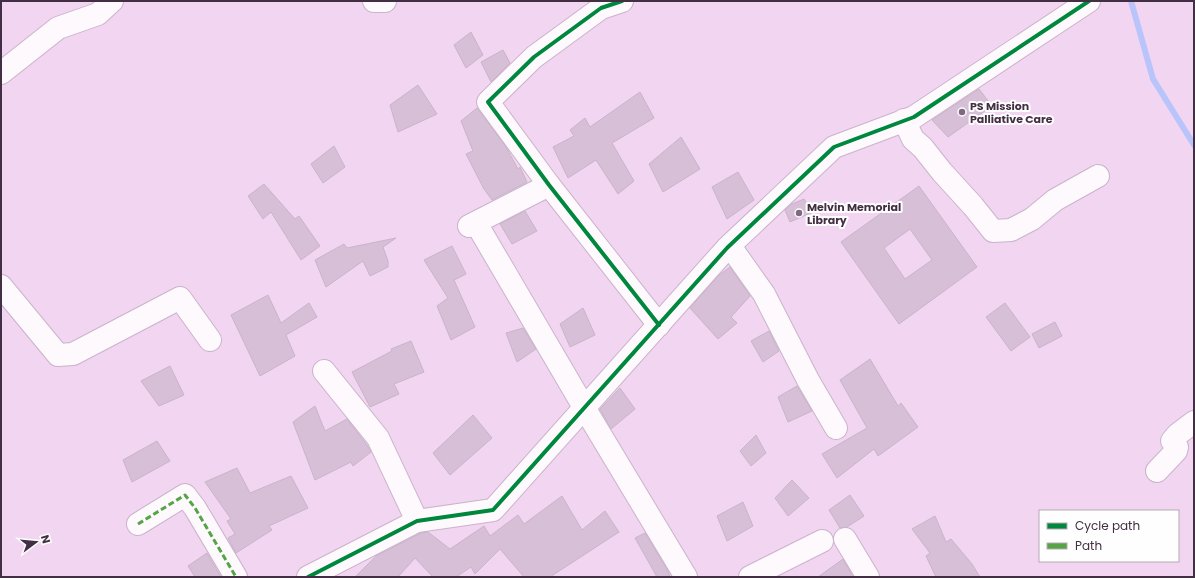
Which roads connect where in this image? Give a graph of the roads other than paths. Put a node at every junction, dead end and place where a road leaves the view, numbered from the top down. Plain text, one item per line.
1 (112, 1) edge
2 (374, 1) edge
3 (385, 1) edge
4 (622, 1) edge
5 (1084, 2) edge
6 (1, 72) edge
7 (904, 120) junction
8 (1098, 176) dead end
9 (549, 186) junction
10 (730, 246) junction
11 (1, 286) edge
12 (659, 325) junction
13 (210, 340) dead end
14 (324, 371) dead end
15 (585, 409) junction
16 (1194, 422) edge
17 (836, 428) dead end
18 (1157, 471) dead end
19 (417, 521) junction
20 (138, 524) dead end
21 (845, 539) dead end
22 (822, 541) dead end
23 (236, 577) edge
24 (308, 577) edge
25 (686, 577) edge
26 (750, 577) edge
27 (868, 577) edge

1 - 6 street
2 - 3 street
4 - 9 street
5 - 7 street
7 - 8 street
7 - 10 street
9 - 12 street
9 - 15 street
10 - 12 street
10 - 17 street
11 - 13 street
12 - 15 street
14 - 19 street
15 - 19 street
15 - 25 street
16 - 18 street
19 - 24 street
20 - 23 street
21 - 27 street
22 - 26 street

